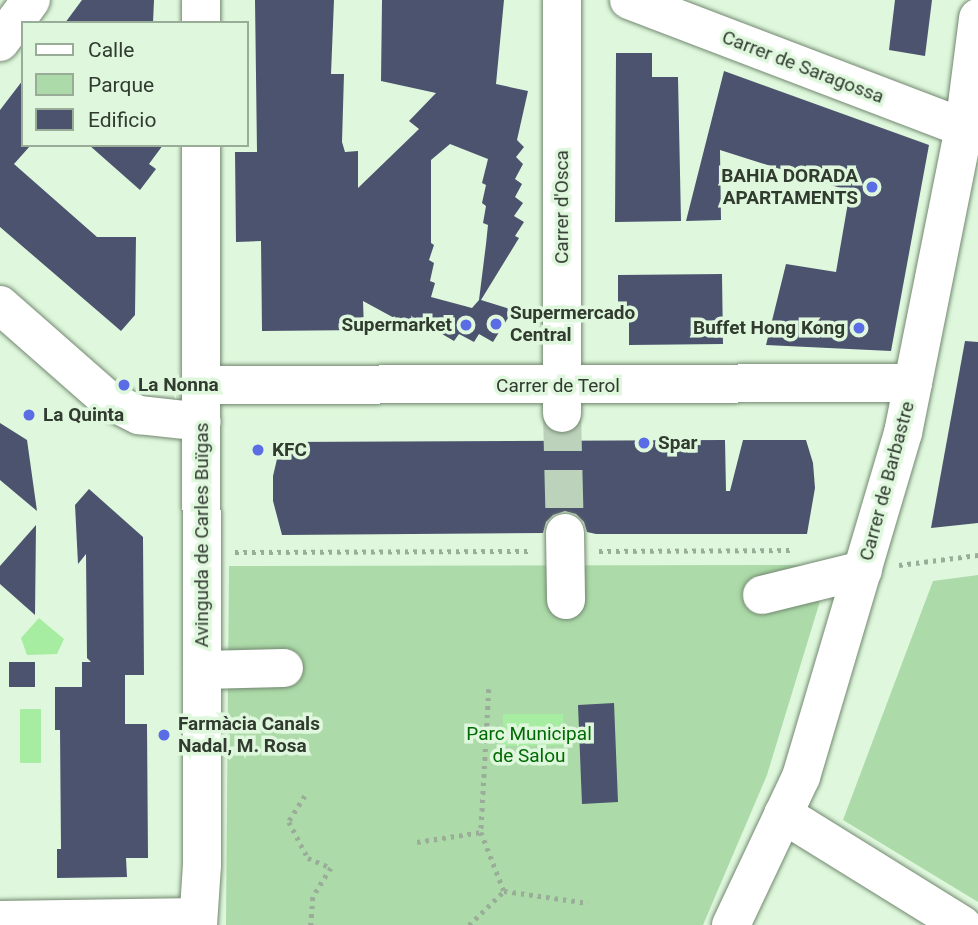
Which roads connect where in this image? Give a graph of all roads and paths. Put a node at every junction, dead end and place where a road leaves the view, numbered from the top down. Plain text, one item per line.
1 (31, 0) edge
2 (201, 0) edge
3 (562, 0) edge
4 (629, 0) edge
5 (978, 18) edge
6 (201, 21) edge
7 (0, 42) edge
8 (971, 131) edge
9 (201, 147) edge
10 (0, 305) edge
11 (913, 383) junction
12 (562, 400) junction
13 (202, 404) junction
14 (565, 533) tunnel mouth
15 (978, 555) edge
16 (863, 570) junction
17 (762, 595) dead end
18 (566, 600) dead end
19 (284, 668) dead end
20 (202, 670) junction
21 (489, 689) dead end
22 (305, 796) dead end
23 (783, 814) junction
24 (481, 832) junction
25 (417, 842) dead end
26 (504, 891) junction
27 (589, 903) dead end
28 (0, 920) edge
29 (198, 921) edge
30 (311, 925) edge
31 (469, 925) edge
32 (730, 925) edge
33 (962, 925) edge

1 - 7 street
2 - 6 street
3 - 12 street, Carrer d'Osca
4 - 8 street, Carrer de Saragossa
5 - 8 street, Carrer de Barbastre
8 - 11 street, Carrer de Barbastre
9 - 13 street, Avinguda de Carles Buïgas
10 - 13 street, Carrer de Terol
11 - 12 street, Carrer de Terol
11 - 16 street, Carrer de Barbastre
12 - 13 street, Carrer de Terol
13 - 20 street, Avinguda de Carles Buïgas
14 - 18 street
15 - 16 path
16 - 17 street
16 - 23 street, Carrer de Barbastre
19 - 20 street
20 - 29 street, Avinguda de Carles Buïgas
21 - 24 path
22 - 30 path
23 - 32 street, Carrer de Barbastre
23 - 33 street
24 - 25 path
24 - 26 path
26 - 27 path
26 - 31 path
28 - 29 street

